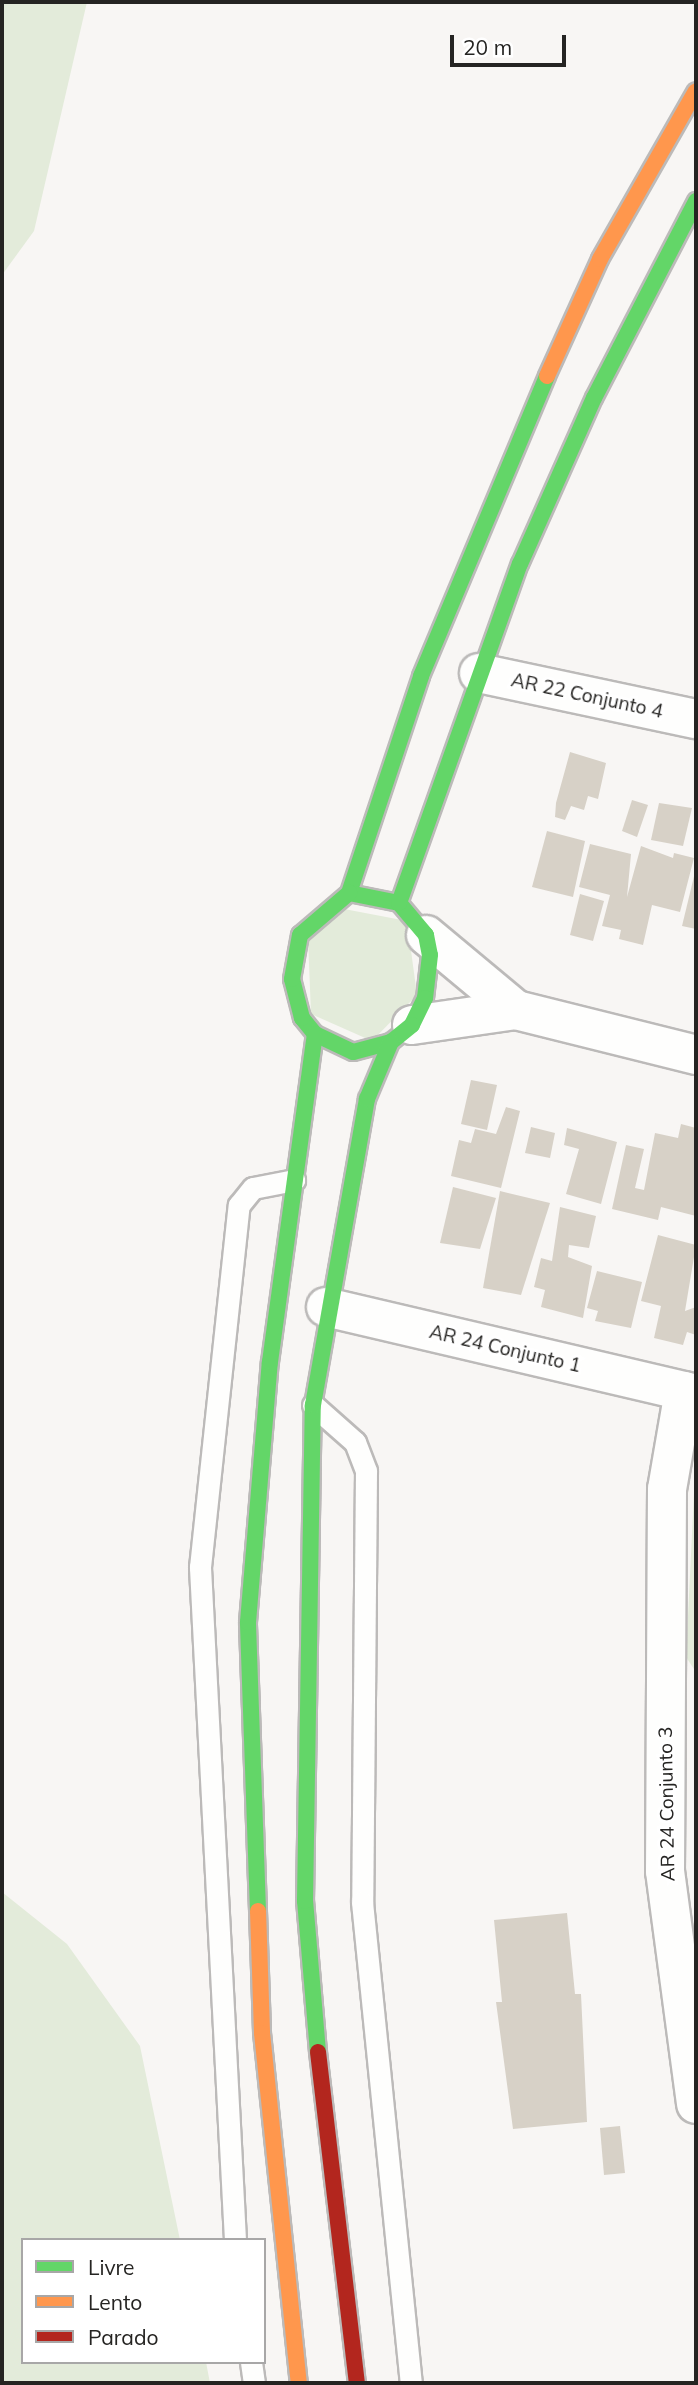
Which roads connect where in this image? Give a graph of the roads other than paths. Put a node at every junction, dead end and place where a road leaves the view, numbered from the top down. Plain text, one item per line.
1 (696, 91) edge
2 (696, 201) edge
3 (479, 673) junction
4 (696, 719) edge
5 (349, 893) junction
6 (399, 903) junction
7 (426, 935) junction
8 (516, 1010) junction
9 (401, 1033) junction
10 (315, 1034) junction
11 (696, 1055) edge
12 (294, 1180) junction
13 (326, 1307) junction
14 (690, 1392) edge
15 (313, 1405) junction
16 (681, 1702) edge
17 (696, 2104) edge
18 (235, 2238) edge
19 (251, 2364) edge
20 (254, 2383) edge
21 (299, 2383) edge
22 (357, 2383) edge
23 (411, 2383) edge

1 - 5 street
2 - 3 street
3 - 4 street, AR 22 Conjunto 4
3 - 6 street
5 - 6 street
5 - 10 street
6 - 7 street
7 - 8 street
7 - 9 street
8 - 9 street
8 - 11 street
9 - 10 street
9 - 13 street
10 - 12 street
12 - 18 lane
12 - 21 street
13 - 14 street, AR 24 Conjunto 1
13 - 15 street
14 - 16 street, AR 24 Conjunto 3
15 - 22 street
15 - 23 lane
16 - 17 street, AR 24 Conjunto 3
19 - 20 lane

